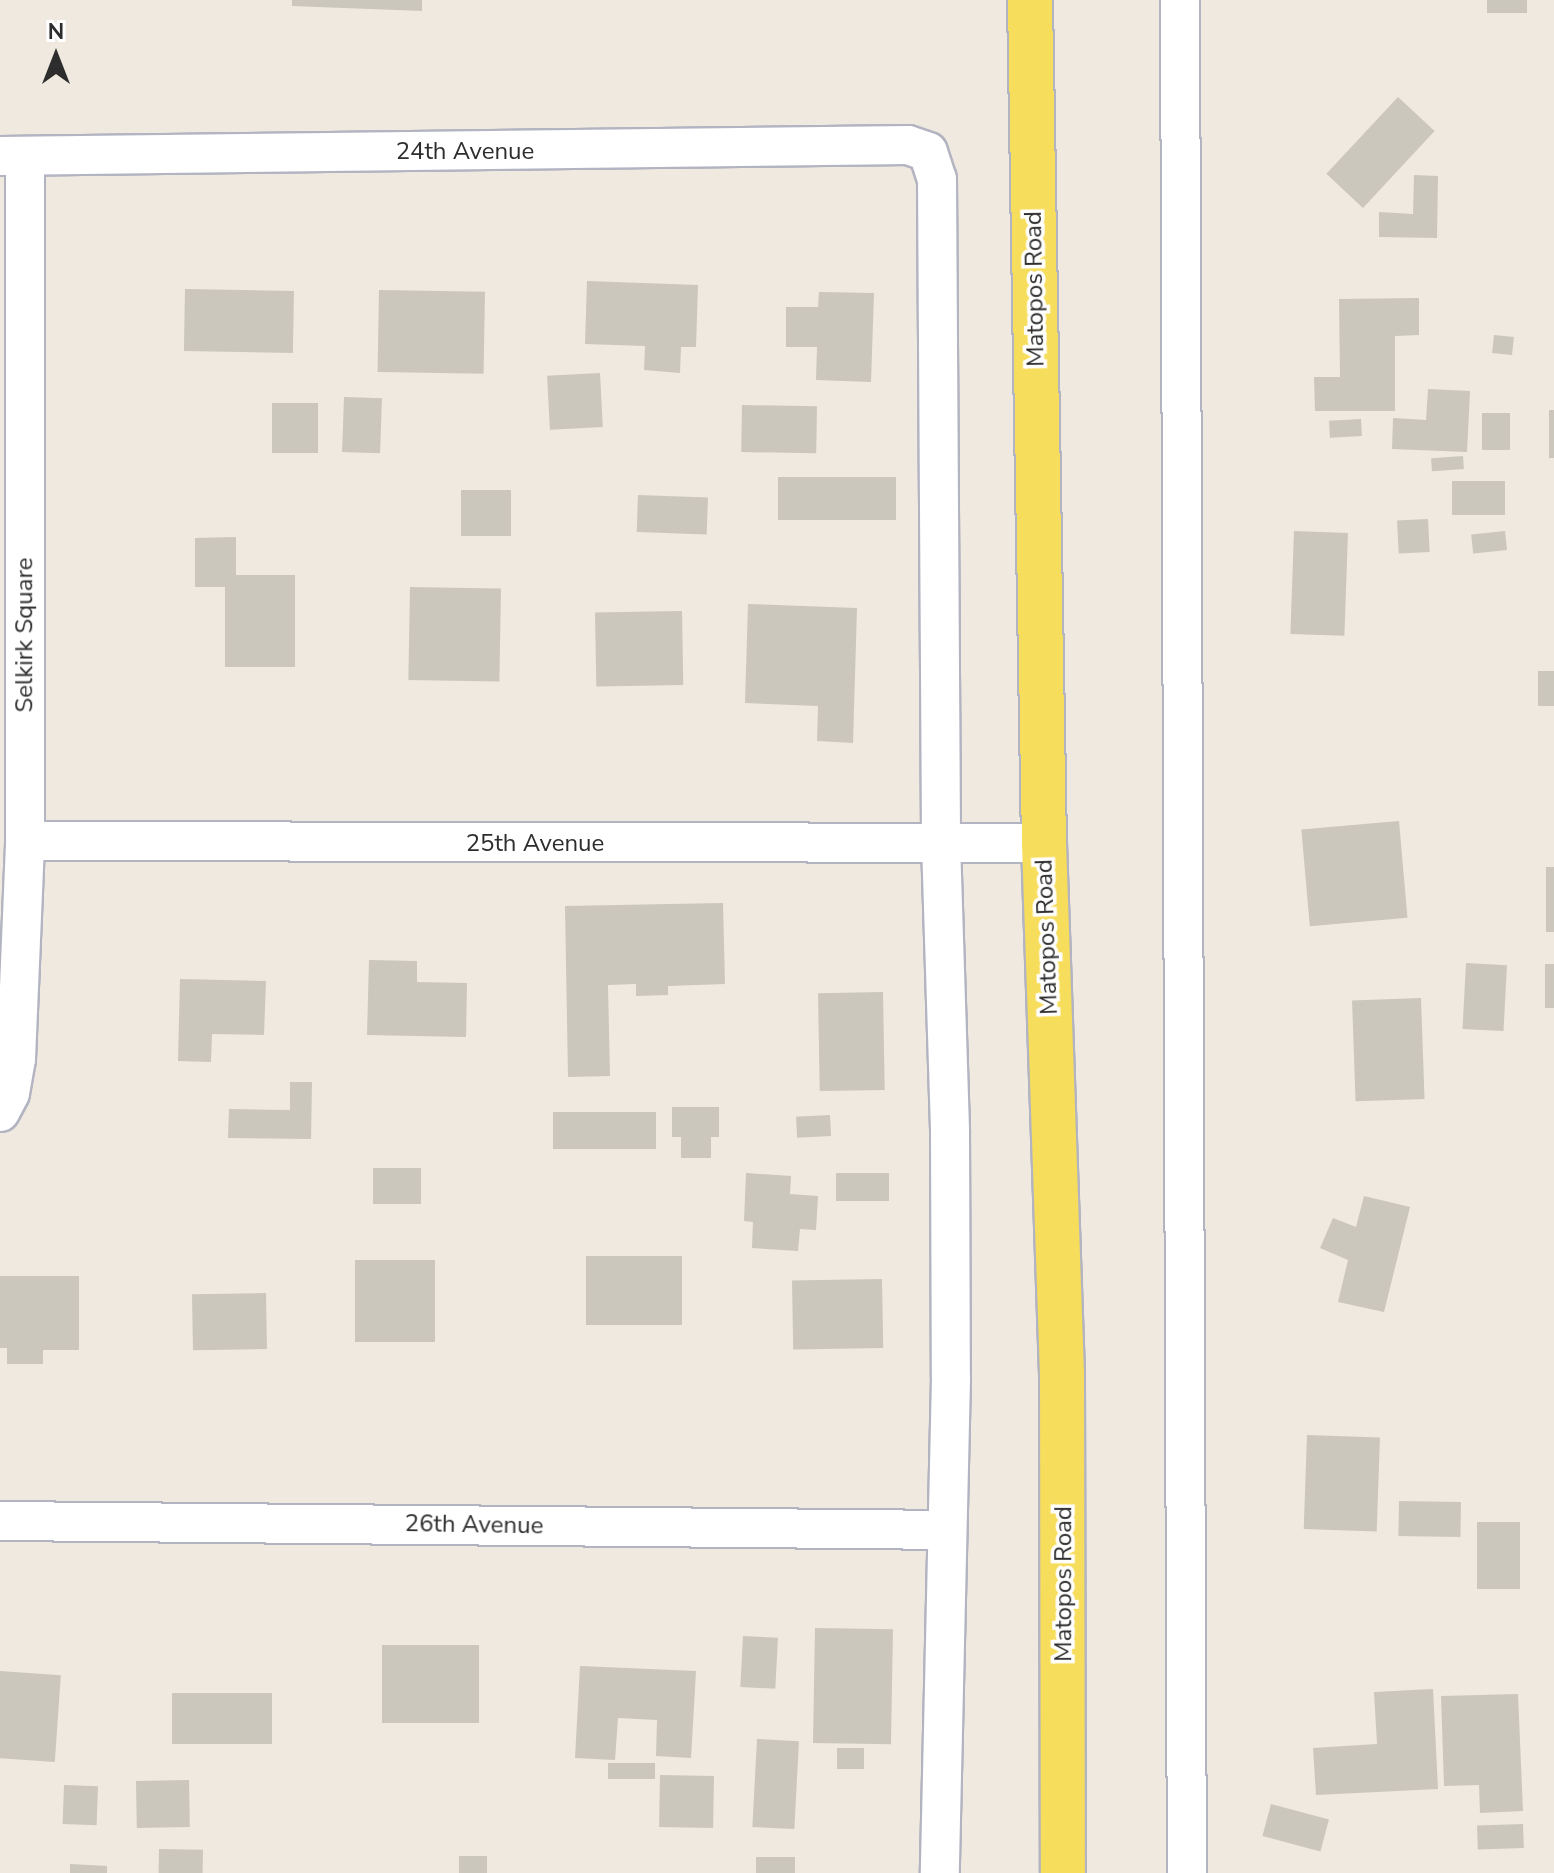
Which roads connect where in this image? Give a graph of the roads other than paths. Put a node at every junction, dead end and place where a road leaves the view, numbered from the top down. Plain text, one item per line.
1 (1030, 0) edge
2 (1180, 0) edge
3 (13, 156) edge
4 (25, 841) junction
5 (941, 843) junction
6 (1044, 843) junction
7 (0, 1112) edge
8 (0, 1521) edge
9 (947, 1530) junction
10 (940, 1873) edge
11 (1063, 1873) edge
12 (1187, 1873) edge

1 - 6 main road, Matopos Road
2 - 12 street
3 - 4 street, Selkirk Square
3 - 5 street, 24th Avenue
4 - 5 street, 25th Avenue
4 - 7 street, Selkirk Square
5 - 6 street, 25th Avenue
5 - 9 street
6 - 11 main road, Matopos Road
8 - 9 street, 26th Avenue
9 - 10 street

